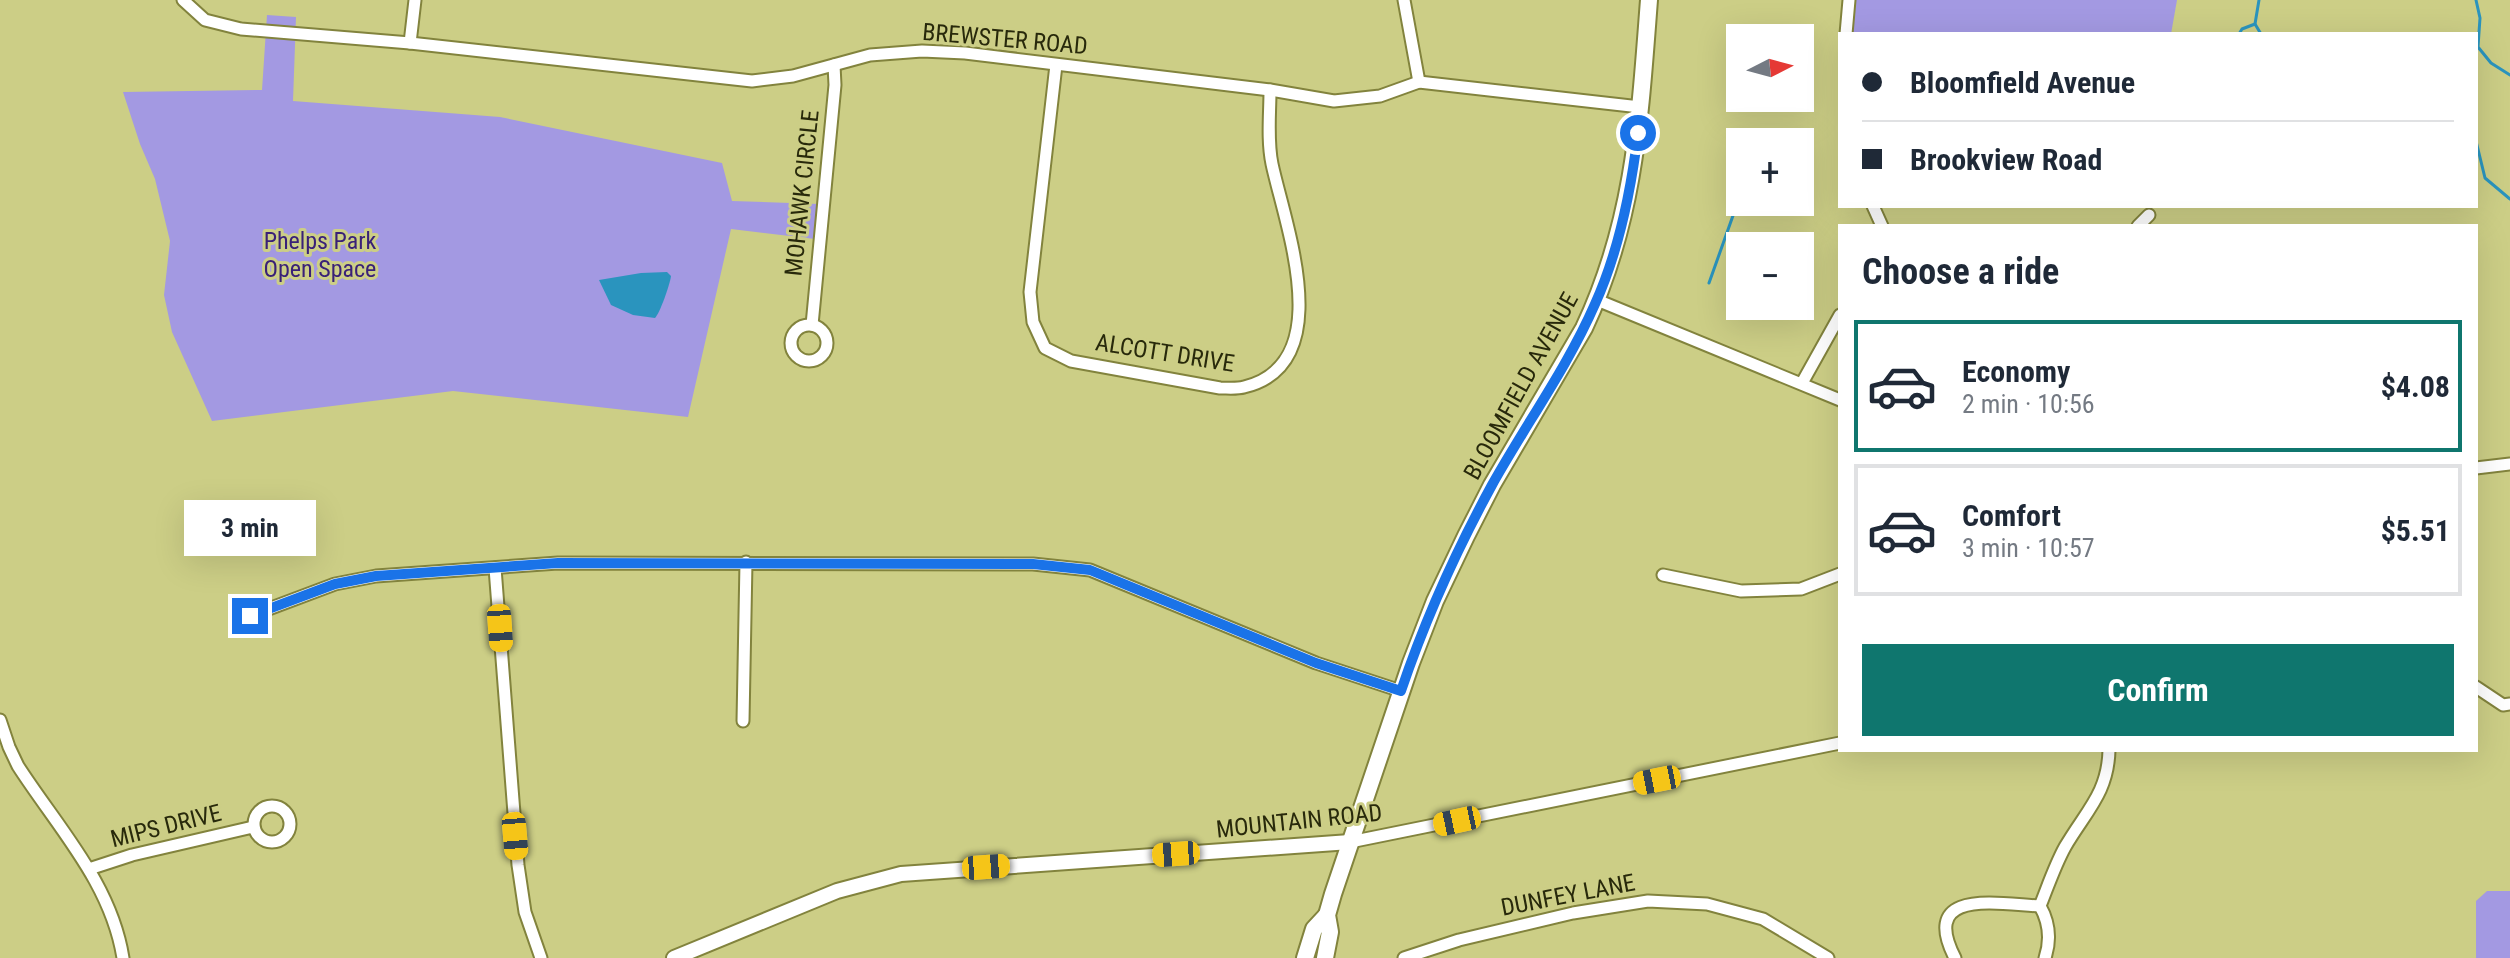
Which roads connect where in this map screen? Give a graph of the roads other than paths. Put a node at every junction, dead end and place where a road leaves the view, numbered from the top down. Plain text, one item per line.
1 (183, 0) edge
2 (415, 0) edge
3 (1404, 0) edge
4 (1649, 0) edge
5 (1849, 0) edge
6 (1846, 32) edge
7 (410, 43) junction
8 (834, 65) junction
9 (1056, 65) junction
10 (1419, 82) junction
11 (1270, 90) junction
12 (1640, 107) junction
13 (2149, 215) dead end
14 (2140, 224) edge
15 (1597, 300) junction
16 (1838, 319) edge
17 (812, 325) dead end
18 (1802, 383) junction
19 (1838, 399) edge
20 (2510, 464) edge
21 (2478, 468) edge
22 (746, 562) junction
23 (495, 568) junction
24 (1663, 575) dead end
25 (1838, 575) edge
26 (250, 616) dead end
27 (2478, 688) edge
28 (1401, 691) junction
29 (2510, 704) edge
30 (0, 720) edge
31 (743, 721) dead end
32 (1838, 743) edge
33 (2109, 752) edge
34 (253, 827) dead end
35 (1350, 842) junction
36 (89, 869) junction
37 (2040, 906) junction
38 (1327, 915) junction
39 (123, 958) edge
40 (541, 958) edge
41 (674, 958) edge
42 (1305, 958) edge
43 (1325, 958) edge
44 (1404, 958) edge
45 (1828, 958) edge
46 (1955, 958) edge
47 (2045, 958) edge

1 - 7 street, BREWSTER ROAD
2 - 7 street
3 - 10 street
4 - 12 main road, BLOOMFIELD AVENUE
5 - 6 street
7 - 8 street, BREWSTER ROAD
8 - 9 street, BREWSTER ROAD
8 - 17 street, MOHAWK CIRCLE
9 - 11 street, BREWSTER ROAD
9 - 11 street, ALCOTT DRIVE
10 - 11 street, BREWSTER ROAD
10 - 12 street, BREWSTER ROAD
12 - 15 main road, BLOOMFIELD AVENUE
13 - 14 street
15 - 18 street
15 - 28 main road, BLOOMFIELD AVENUE
16 - 18 street
18 - 19 street
20 - 21 street
22 - 23 street
22 - 28 street
22 - 31 street
23 - 26 street
23 - 40 street
24 - 25 street
27 - 29 street
28 - 35 main road, BLOOMFIELD AVENUE
30 - 36 street
32 - 35 street, MOUNTAIN ROAD
33 - 37 street
34 - 36 street, MIPS DRIVE
35 - 38 main road, BLOOMFIELD AVENUE
35 - 41 street, MOUNTAIN ROAD
36 - 39 street
37 - 46 street
37 - 47 street
38 - 42 main road, BLOOMFIELD AVENUE
38 - 43 main road, BLOOMFIELD AVENUE
44 - 45 street, DUNFEY LANE

